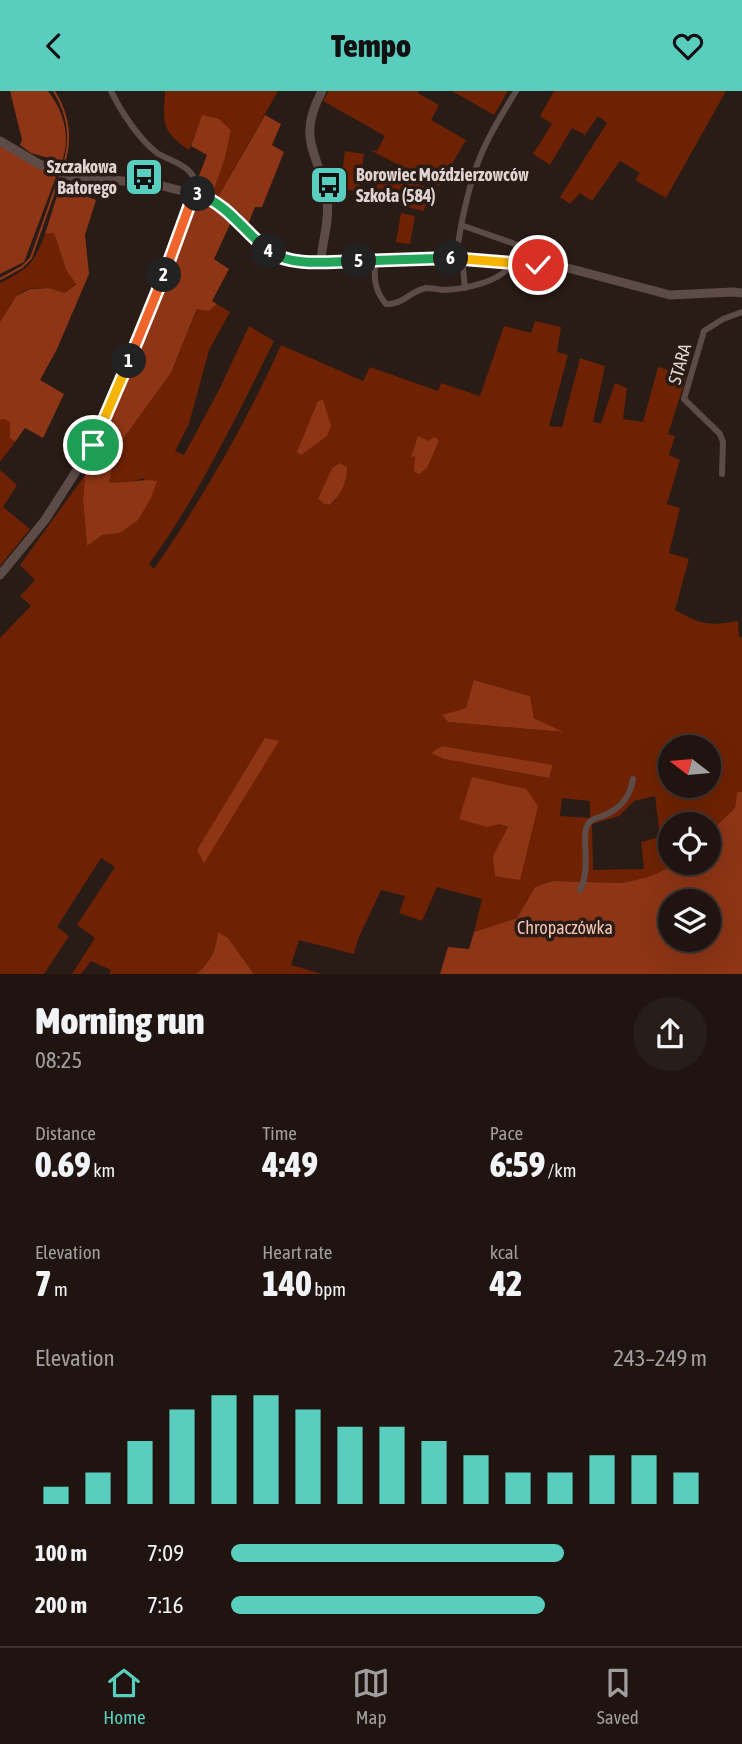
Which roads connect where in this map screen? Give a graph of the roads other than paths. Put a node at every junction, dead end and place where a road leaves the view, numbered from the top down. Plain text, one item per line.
1 (111, 91) edge
2 (322, 91) edge
3 (516, 91) edge
4 (0, 141) edge
5 (194, 193) junction
6 (461, 225) junction
7 (459, 258) junction
8 (376, 260) junction
9 (321, 261) junction
10 (511, 263) junction
11 (564, 267) junction
12 (465, 288) junction
13 (739, 291) edge
14 (742, 312) edge
15 (722, 474) dead end
16 (0, 575) edge
17 (633, 779) dead end
18 (580, 890) dead end

1 - 5 street
2 - 9 street
3 - 6 street
4 - 5 street
5 - 9 street
5 - 16 street
6 - 7 street
6 - 11 street
7 - 8 street
7 - 10 street
7 - 12 street
8 - 9 street
8 - 12 street
10 - 11 street
10 - 12 street
11 - 13 street
14 - 15 street, STARA
17 - 18 street

